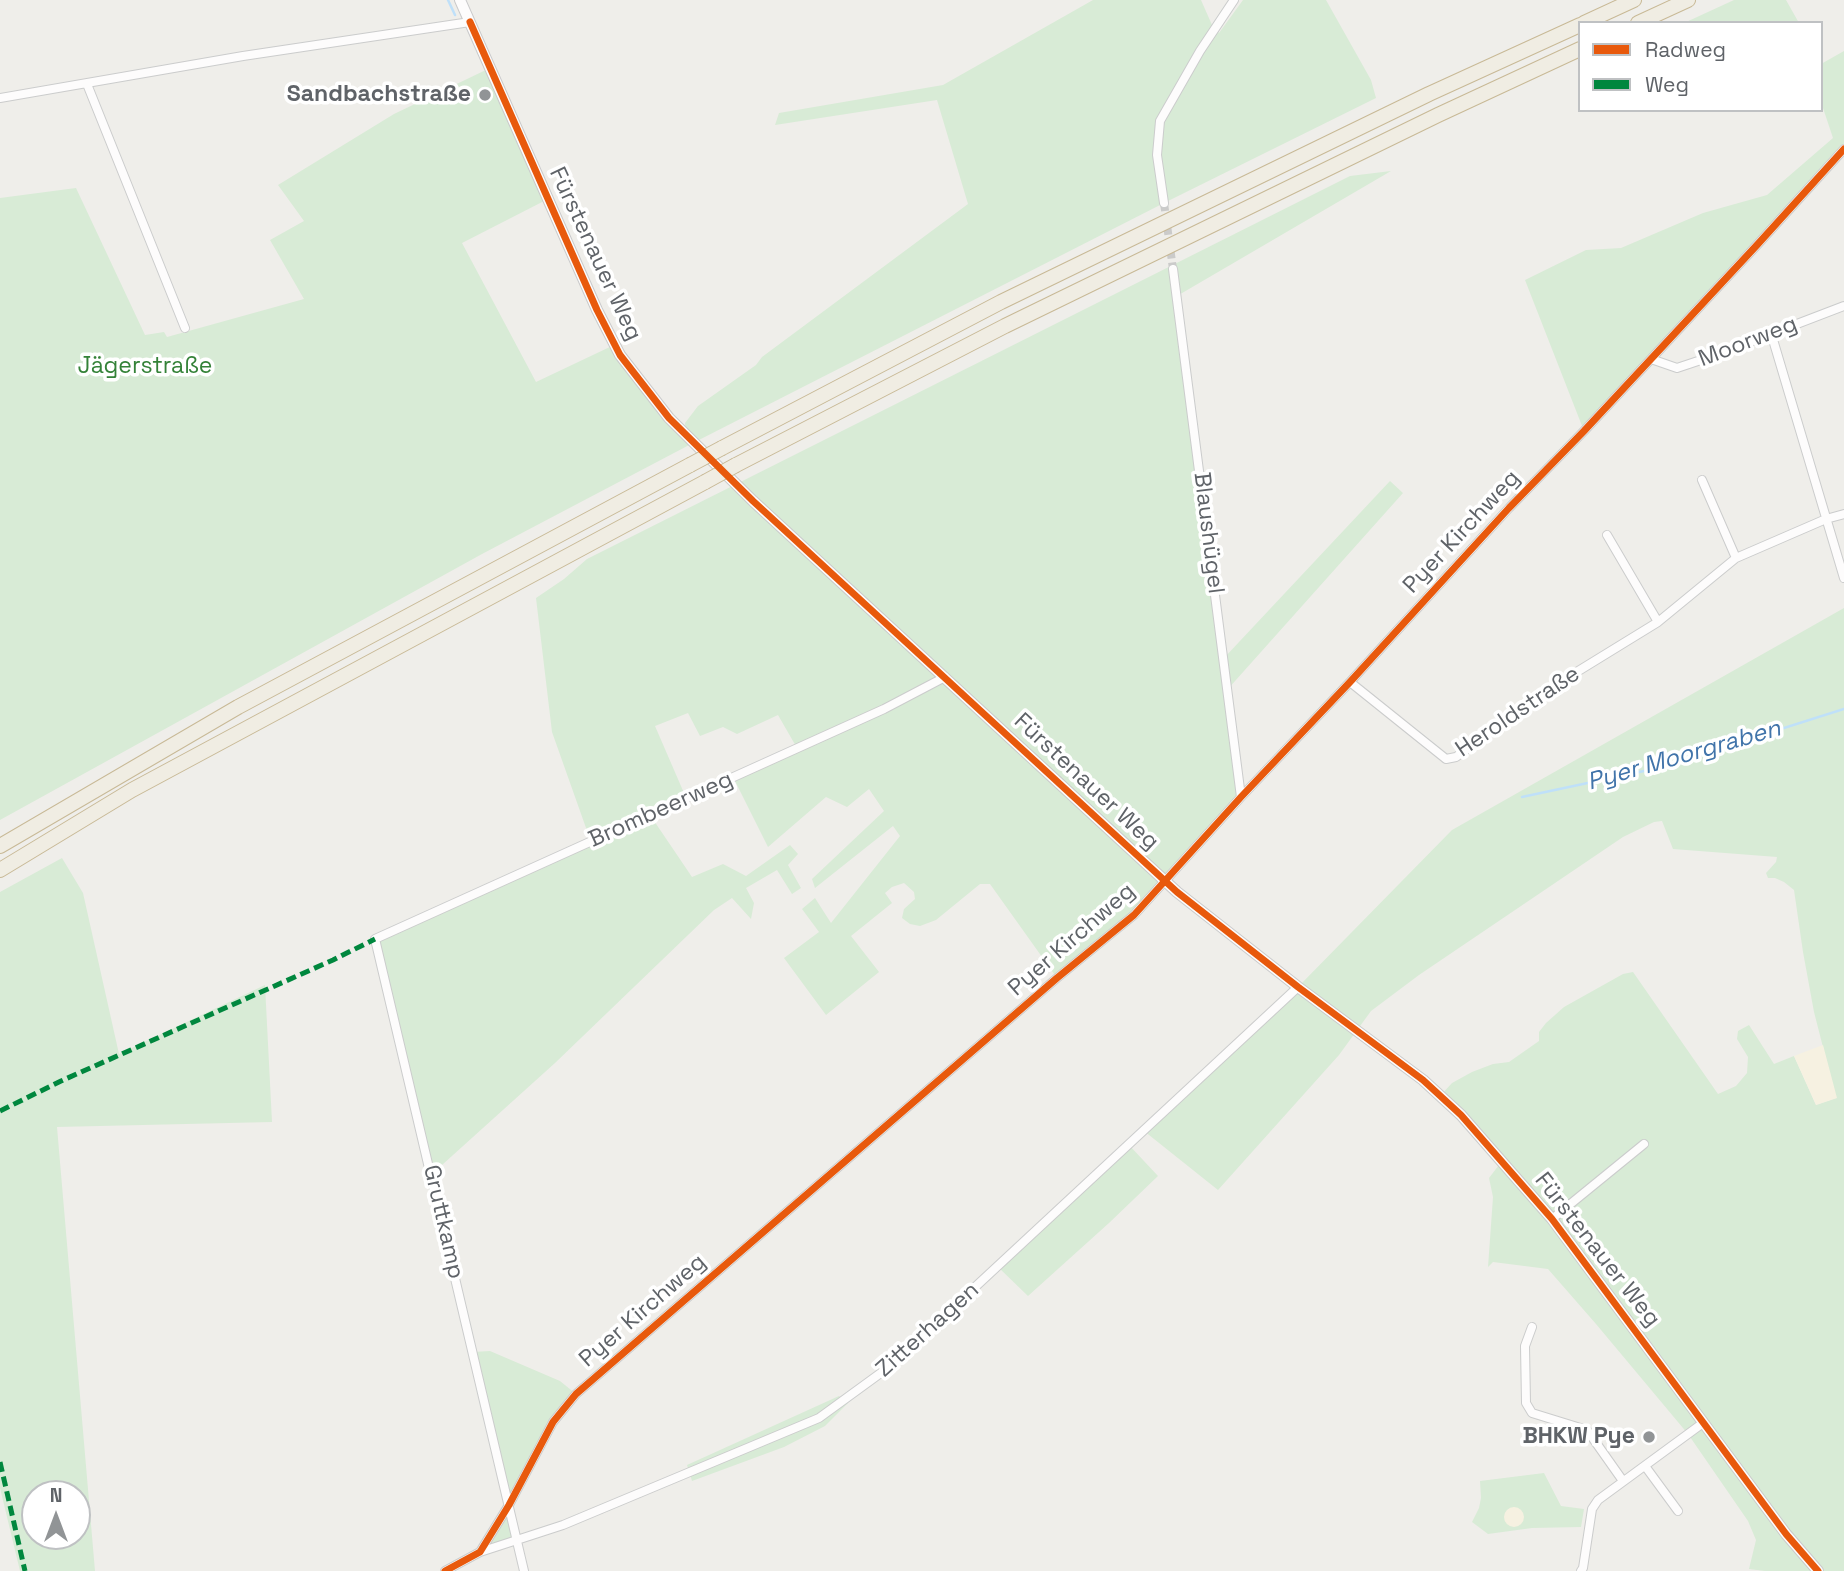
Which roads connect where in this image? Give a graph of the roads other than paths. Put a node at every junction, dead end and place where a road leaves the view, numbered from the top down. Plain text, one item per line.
1 (460, 0) edge
2 (1234, 0) edge
3 (1634, 0) edge
4 (1688, 0) edge
5 (1588, 21) edge
6 (1642, 21) edge
7 (470, 22) junction
8 (1578, 26) edge
9 (1578, 50) edge
10 (87, 84) junction
11 (0, 97) edge
12 (1841, 152) edge
13 (1844, 164) edge
14 (1164, 204) tunnel mouth
15 (1173, 269) tunnel mouth
16 (1844, 306) edge
17 (185, 328) dead end
18 (1771, 333) junction
19 (1651, 359) junction
20 (1702, 480) dead end
21 (1844, 514) edge
22 (1826, 519) junction
23 (1607, 535) dead end
24 (1736, 558) junction
25 (1844, 578) edge
26 (1658, 622) junction
27 (945, 677) junction
28 (1350, 682) junction
29 (1241, 797) junction
30 (0, 846) edge
31 (0, 870) edge
32 (1166, 882) junction
33 (375, 939) joint
34 (1298, 987) junction
35 (1644, 1144) dead end
36 (1552, 1219) junction
37 (1532, 1327) dead end
38 (1703, 1423) junction
39 (1645, 1466) junction
40 (1623, 1481) junction
41 (509, 1505) junction
42 (1678, 1511) dead end
43 (516, 1541) junction
44 (480, 1552) junction
45 (445, 1571) edge
46 (524, 1571) edge
47 (1580, 1571) edge
48 (1818, 1571) edge

1 - 7 street, Fürstenauer Weg
2 - 14 street
3 - 5 highway
4 - 6 highway
7 - 10 street
7 - 27 street, Fürstenauer Weg
8 - 30 highway, bridge
9 - 31 highway, bridge
10 - 11 street
10 - 17 street
12 - 13 street
12 - 19 street, Pyer Kirchweg
15 - 29 street, Blaushügel
16 - 18 street, Moorweg
18 - 19 street, Moorweg
18 - 22 street
19 - 28 street, Pyer Kirchweg
20 - 24 street
21 - 22 street, Heroldstraße
22 - 24 street, Heroldstraße
22 - 25 street
23 - 26 street
24 - 26 street, Heroldstraße
26 - 28 street, Heroldstraße
27 - 32 street, Fürstenauer Weg
27 - 33 street, Brombeerweg
28 - 29 street, Pyer Kirchweg
29 - 32 street, Pyer Kirchweg
32 - 34 street, Fürstenauer Weg
32 - 41 street, Pyer Kirchweg
33 - 41 street, Gruttkamp
34 - 36 street, Fürstenauer Weg
34 - 43 street, Zitterhagen
35 - 36 street, Fürstenauer Weg
36 - 38 street, Fürstenauer Weg
37 - 40 street
38 - 39 street
38 - 48 street, Fürstenauer Weg
39 - 40 street
39 - 42 street
40 - 47 street
41 - 43 street, Gruttkamp
41 - 44 street, Pyer Kirchweg
43 - 44 street, Zitterhagen
43 - 46 street, Gruttkamp
44 - 45 street, Pyer Kirchweg

